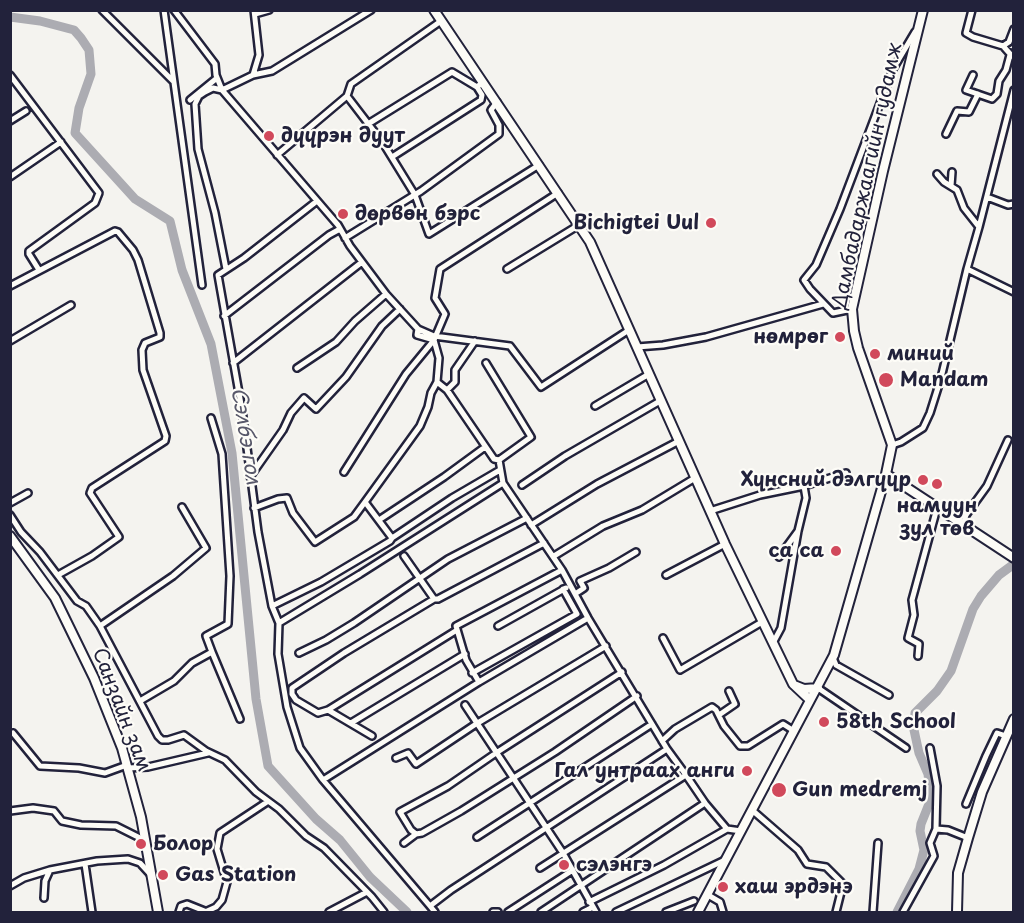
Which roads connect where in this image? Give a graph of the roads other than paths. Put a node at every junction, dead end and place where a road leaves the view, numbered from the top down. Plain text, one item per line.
1 (102, 10) edge
2 (164, 10) edge
3 (174, 10) edge
4 (269, 10) edge
5 (371, 10) edge
6 (434, 10) edge
7 (922, 10) edge
8 (972, 10) edge
9 (254, 12) edge
10 (441, 21) junction
11 (919, 26) junction
12 (1014, 29) edge
13 (1003, 46) junction
14 (1012, 56) edge
15 (10, 75) edge
16 (253, 75) junction
17 (973, 75) dead end
18 (174, 82) junction
19 (219, 84) junction
20 (480, 85) junction
21 (1014, 90) edge
22 (978, 94) junction
23 (348, 96) junction
24 (190, 100) dead end
25 (497, 102) junction
26 (26, 111) dead end
27 (10, 121) edge
28 (368, 123) junction
29 (946, 134) dead end
30 (61, 142) junction
31 (277, 155) junction
32 (392, 157) junction
33 (539, 165) junction
34 (952, 172) dead end
35 (937, 174) dead end
36 (10, 177) edge
37 (951, 186) junction
38 (558, 193) junction
39 (415, 195) junction
40 (987, 197) junction
41 (1014, 198) edge
42 (317, 201) junction
43 (1011, 204) edge
44 (579, 225) junction
45 (979, 227) junction
46 (340, 229) junction
47 (345, 238) junction
48 (362, 262) junction
49 (967, 268) junction
50 (226, 269) junction
51 (507, 269) dead end
52 (39, 270) junction
53 (202, 285) dead end
54 (10, 286) edge
55 (1014, 292) edge
56 (386, 294) junction
57 (823, 304) junction
58 (71, 305) dead end
59 (400, 309) junction
60 (852, 309) junction
61 (224, 316) junction
62 (629, 330) junction
63 (434, 338) junction
64 (10, 341) edge
65 (475, 341) junction
66 (637, 347) junction
67 (233, 363) junction
68 (486, 363) dead end
69 (297, 368) dead end
70 (648, 374) junction
71 (437, 382) junction
72 (447, 390) junction
73 (660, 401) junction
74 (595, 406) dead end
75 (211, 418) dead end
76 (1008, 440) dead end
77 (678, 441) junction
78 (892, 445) junction
79 (485, 447) junction
80 (499, 460) junction
81 (500, 470) junction
82 (344, 472) dead end
83 (846, 473) dead end
84 (886, 474) junction
85 (250, 477) junction
86 (695, 478) junction
87 (503, 483) junction
88 (522, 485) dead end
89 (804, 486) junction
90 (28, 493) dead end
91 (365, 502) junction
92 (10, 503) edge
93 (182, 507) dead end
94 (254, 508) junction
95 (937, 508) junction
96 (710, 511) junction
97 (10, 515) edge
98 (527, 518) junction
99 (379, 519) junction
100 (531, 525) junction
101 (963, 525) junction
102 (409, 527) junction
103 (798, 531) junction
104 (10, 536) edge
105 (392, 538) junction
106 (416, 538) junction
107 (544, 543) junction
108 (725, 544) junction
109 (636, 552) dead end
110 (404, 556) dead end
111 (554, 556) junction
112 (779, 557) dead end
113 (1014, 558) edge
114 (562, 570) junction
115 (58, 575) junction
116 (666, 575) dead end
117 (420, 578) junction
118 (570, 587) junction
119 (563, 590) junction
120 (575, 594) junction
121 (434, 599) junction
122 (272, 606) junction
123 (588, 618) junction
124 (762, 622) junction
125 (279, 623) junction
126 (100, 626) junction
127 (498, 626) dead end
128 (457, 630) junction
129 (663, 638) dead end
130 (772, 643) junction
131 (606, 646) junction
132 (212, 652) junction
133 (299, 653) dead end
134 (465, 654) junction
135 (918, 656) dead end
136 (833, 658) junction
137 (622, 672) junction
138 (472, 673) junction
139 (479, 682) junction
140 (792, 684) junction
141 (818, 688) junction
142 (729, 691) dead end
143 (889, 695) dead end
144 (637, 696) junction
145 (810, 700) junction
146 (140, 701) junction
147 (465, 705) dead end
148 (328, 710) junction
149 (804, 711) junction
150 (719, 715) junction
151 (240, 719) dead end
152 (1014, 720) edge
153 (351, 723) junction
154 (476, 724) junction
155 (652, 724) junction
156 (794, 731) junction
157 (13, 733) dead end
158 (372, 736) dead end
159 (1006, 736) junction
160 (662, 741) junction
161 (906, 748) dead end
162 (930, 748) dead end
163 (667, 749) junction
164 (210, 753) junction
165 (496, 753) junction
166 (396, 758) dead end
167 (127, 767) junction
168 (686, 775) junction
169 (513, 778) junction
170 (323, 780) junction
171 (267, 802) junction
172 (705, 803) junction
173 (529, 804) junction
174 (966, 804) dead end
175 (752, 810) junction
176 (10, 811) edge
177 (545, 826) junction
178 (727, 829) junction
179 (936, 829) junction
180 (741, 831) junction
181 (416, 834) junction
182 (477, 837) dead end
183 (968, 838) junction
184 (146, 841) junction
185 (404, 843) dead end
186 (878, 843) dead end
187 (563, 853) junction
188 (726, 860) junction
189 (86, 864) junction
190 (540, 868) dead end
191 (50, 870) junction
192 (573, 870) junction
193 (153, 877) junction
194 (24, 878) junction
195 (10, 881) edge
196 (582, 884) junction
197 (10, 886) edge
198 (367, 892) junction
199 (708, 895) junction
200 (44, 898) dead end
201 (694, 901) dead end
202 (430, 906) junction
203 (593, 907) edge
204 (92, 912) edge
205 (158, 912) edge
206 (179, 912) edge
207 (206, 912) edge
208 (329, 912) edge
209 (384, 912) edge
210 (435, 912) edge
211 (493, 912) edge
212 (498, 912) edge
213 (508, 912) edge
214 (541, 912) edge
215 (583, 912) edge
216 (616, 912) edge
217 (666, 912) edge
218 (698, 912) edge
219 (723, 912) edge
220 (836, 912) edge
221 (873, 912) edge
222 (903, 912) edge
223 (957, 912) edge

1 - 18 street
2 - 18 street
3 - 19 street
4 - 9 street
5 - 16 street
6 - 10 main road
7 - 11 main road, Дамбадаржаагийн гудамж
8 - 13 street
9 - 16 street
10 - 20 main road
10 - 23 street
11 - 57 street
11 - 60 main road, Дамбадаржаагийн гудамж
12 - 13 street
13 - 14 street
14 - 22 street
15 - 30 street
16 - 19 street
17 - 22 street
18 - 53 street
19 - 24 street
19 - 31 street
19 - 50 street
20 - 25 main road
20 - 28 street
20 - 32 street
21 - 40 street
22 - 29 street
23 - 28 street
23 - 31 street
25 - 33 main road
25 - 39 street
26 - 27 street
28 - 32 street
30 - 36 street
30 - 52 street
31 - 42 street
32 - 39 street
33 - 38 main road
33 - 39 street
34 - 37 street
35 - 37 street
37 - 45 street
38 - 44 main road
38 - 63 street
39 - 47 street
40 - 43 street
40 - 45 street
41 - 43 street
42 - 46 street
42 - 50 street
44 - 51 street
44 - 62 main road
45 - 49 street
46 - 47 street
46 - 61 street
47 - 48 street
48 - 56 street
48 - 67 street
49 - 55 street
49 - 78 street
50 - 61 street
52 - 54 street
52 - 115 street
56 - 59 street
56 - 69 street
57 - 60 street
57 - 66 street
58 - 64 street
59 - 63 street
59 - 85 street
60 - 78 main road, Дамбадаржаагийн гудамж
61 - 67 street
62 - 65 street
62 - 66 main road
63 - 65 street
63 - 71 street
63 - 82 street
65 - 72 street
66 - 70 main road
67 - 85 street
68 - 80 street
70 - 73 main road
70 - 74 street
71 - 72 street
71 - 91 street
72 - 79 street
73 - 77 main road
73 - 88 street
75 - 132 street
76 - 101 street
77 - 86 main road
77 - 100 street
78 - 84 main road
79 - 80 street
79 - 99 street
80 - 81 street
81 - 87 street
81 - 102 street
83 - 89 street
84 - 95 main road
84 - 136 main road
85 - 94 street
86 - 96 main road
86 - 111 street
87 - 98 street
87 - 106 street
89 - 96 street
89 - 103 street
90 - 92 street
91 - 94 street
91 - 99 street
93 - 126 street
94 - 122 street
95 - 101 main road
95 - 135 street
96 - 108 main road
97 - 115 street
98 - 100 street
98 - 117 street
99 - 105 street
100 - 107 street
101 - 113 main road
102 - 105 street
102 - 106 street
103 - 112 street
103 - 130 street
104 - 167 main road, Санзайн зам
105 - 122 street
106 - 125 street
107 - 111 street
107 - 121 street
108 - 116 street
108 - 124 main road
109 - 120 street
110 - 117 street
111 - 114 street
114 - 118 street
114 - 128 street
115 - 126 street
117 - 121 street
117 - 133 street
118 - 119 street
118 - 120 street
119 - 127 street
119 - 138 street
120 - 123 street
121 - 148 street
122 - 125 street
123 - 131 street
123 - 139 street
124 - 129 street
124 - 130 main road
125 - 170 street
126 - 146 street
128 - 134 street
128 - 148 street
130 - 140 main road
131 - 137 street
131 - 154 street
132 - 146 street
132 - 151 street
134 - 138 street
134 - 153 street
136 - 141 main road
136 - 143 street
137 - 144 street
137 - 165 street
138 - 139 street
139 - 170 street
140 - 141 main road
140 - 145 main road
140 - 149 main road
141 - 145 main road
141 - 161 street
142 - 150 street
144 - 155 street
144 - 169 street
145 - 149 main road
146 - 164 street
147 - 154 street
148 - 153 street
149 - 156 main road
150 - 156 street
150 - 160 street
152 - 159 main road
153 - 158 street
154 - 165 street
154 - 166 street
155 - 160 street
155 - 173 street
156 - 175 main road
157 - 167 street
159 - 174 street
159 - 183 main road
160 - 163 street
162 - 179 street
163 - 168 street
163 - 177 street
164 - 167 street
164 - 171 street
165 - 169 street
165 - 181 street
167 - 184 main road, Санзайн зам
168 - 172 street
168 - 187 street
169 - 173 street
169 - 181 street
170 - 202 street
171 - 198 street
171 - 207 street
172 - 178 street
172 - 196 street
173 - 177 street
173 - 182 street
175 - 180 main road
175 - 220 street
176 - 184 street
177 - 187 street
177 - 202 street
178 - 180 street
178 - 203 street
179 - 183 street
179 - 222 street
180 - 188 main road
181 - 185 street
183 - 223 main road
184 - 193 main road, Санзайн зам
186 - 221 street
187 - 190 street
187 - 192 street
188 - 199 main road
188 - 216 street
189 - 191 street
189 - 193 street
189 - 204 street
191 - 194 street
191 - 200 street
192 - 196 street
192 - 213 street
193 - 205 main road, Санзайн зам
194 - 195 street
194 - 197 street
196 - 203 street
196 - 214 street
198 - 208 street
198 - 209 street
199 - 218 main road
199 - 219 street
201 - 217 street
202 - 210 street
203 - 215 street
206 - 207 street
211 - 212 street

